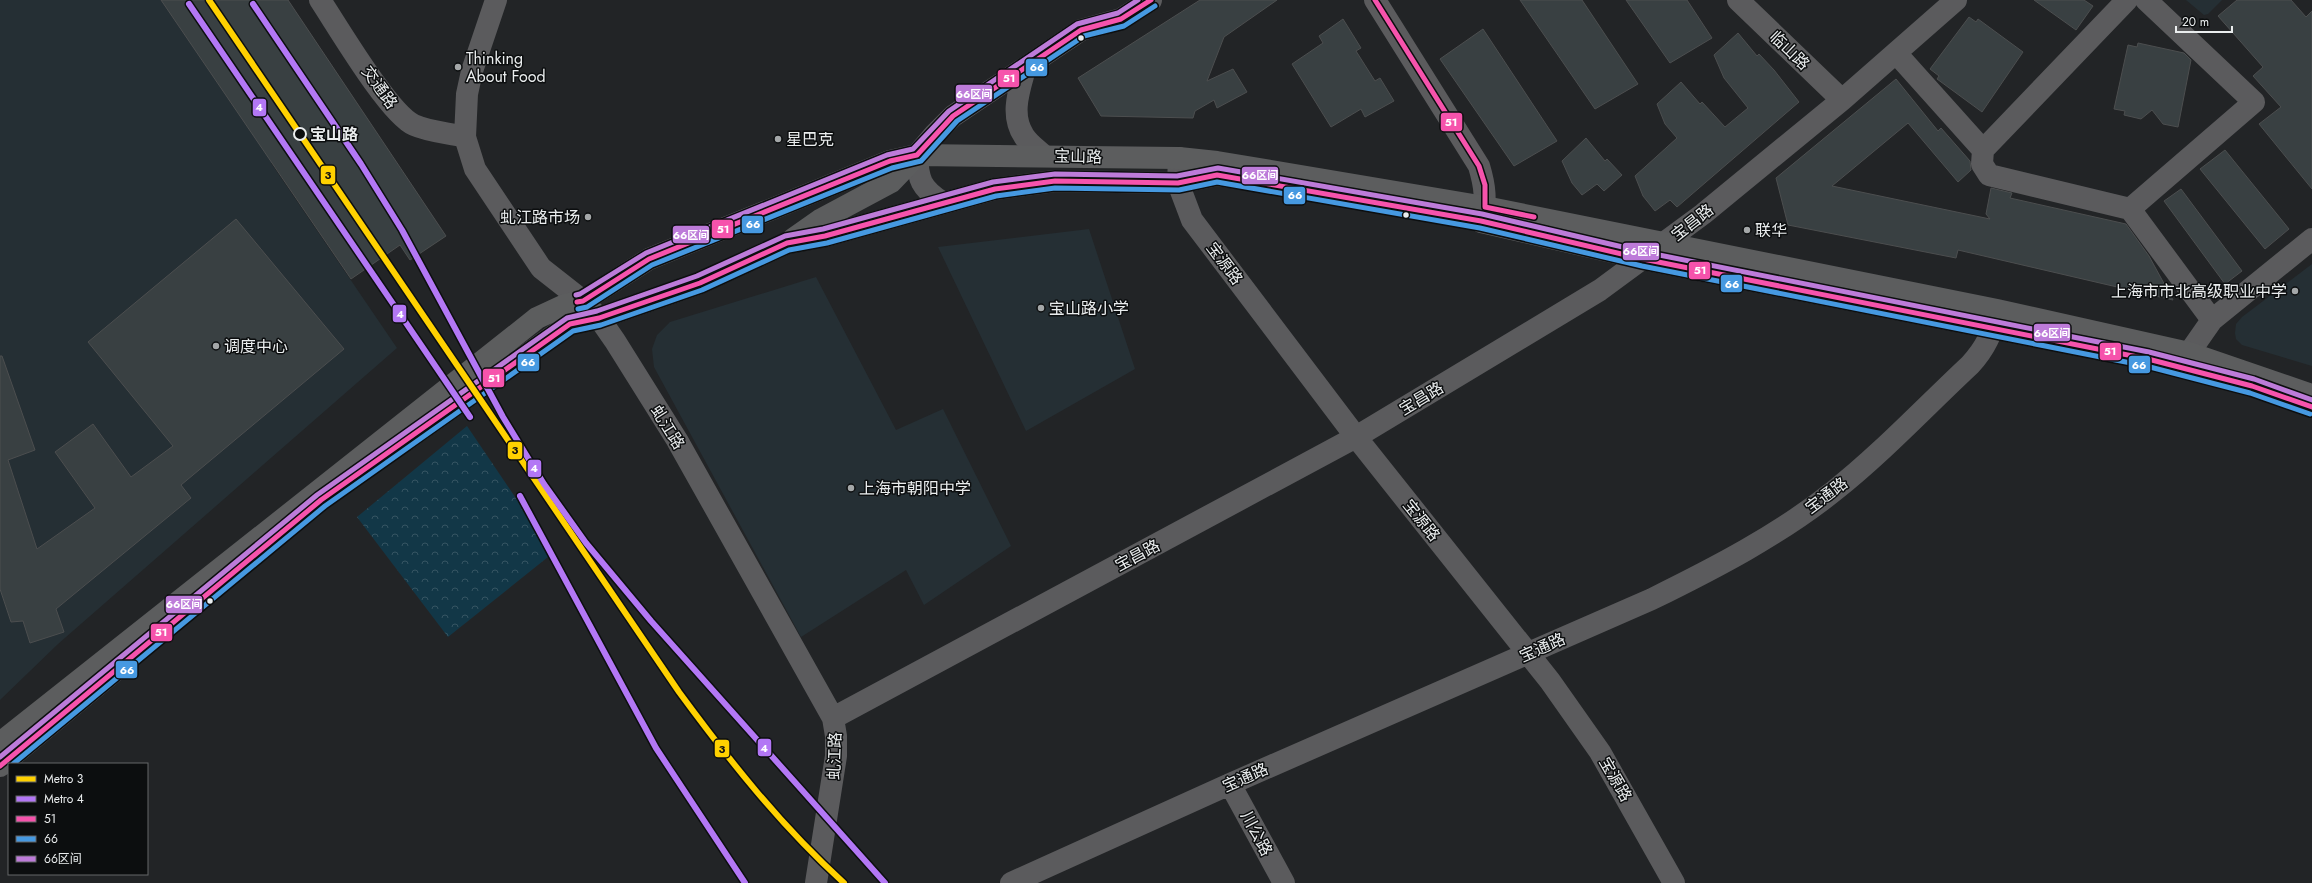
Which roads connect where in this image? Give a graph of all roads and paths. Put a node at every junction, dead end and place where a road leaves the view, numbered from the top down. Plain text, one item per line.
1 (320, 0) edge
2 (496, 0) edge
3 (1151, 0) edge
4 (1375, 0) edge
5 (1738, 0) edge
6 (1956, 0) edge
7 (2127, 0) edge
8 (2146, 0) edge
9 (1896, 53) junction
10 (1025, 69) junction
11 (1842, 100) junction
12 (465, 137) junction
13 (1983, 150) junction
14 (917, 155) junction
15 (1044, 156) junction
16 (1179, 158) junction
17 (1178, 183) junction
18 (942, 202) junction
19 (2130, 209) junction
20 (1483, 214) junction
21 (2312, 239) edge
22 (788, 243) junction
23 (1663, 244) junction
24 (1643, 259) junction
25 (583, 301) junction
26 (599, 318) junction
27 (1995, 319) junction
28 (2212, 320) junction
29 (2187, 360) junction
30 (2312, 396) edge
31 (2312, 408) edge
32 (1356, 437) junction
33 (1528, 654) junction
34 (833, 718) junction
35 (0, 743) edge
36 (0, 766) edge
37 (1230, 784) junction
38 (816, 883) edge
39 (1011, 883) edge
40 (1284, 883) edge
41 (1674, 883) edge

1 - 12 street, 交通路
2 - 12 street, 虬江路
3 - 10 street
4 - 20 street
5 - 11 street, 临山路
6 - 9 street, 宝昌路
7 - 13 street
8 - 19 street
9 - 11 street, 宝昌路
9 - 13 street
10 - 14 street
10 - 15 street
11 - 23 street, 宝昌路
12 - 25 street, 虬江路
13 - 19 street
14 - 15 main road, 宝山路
14 - 18 street
14 - 22 main road
14 - 25 main road, 宝山路
15 - 16 main road, 宝山路
16 - 17 street, 宝源路
16 - 20 main road, 宝山路
17 - 18 main road, 宝山路
17 - 20 main road, 宝山路
17 - 32 street, 宝源路
18 - 22 main road, 宝山路
19 - 28 street
20 - 23 main road, 宝山路
20 - 24 main road, 宝山路
21 - 28 street
22 - 26 main road, 宝山路
23 - 24 street, 宝昌路
23 - 27 main road, 宝山路
24 - 27 main road, 宝山路
24 - 32 street, 宝昌路
25 - 26 street, 虬江路
25 - 35 main road, 宝山路
26 - 34 street, 虬江路
26 - 36 main road, 宝山路
27 - 29 main road, 宝山路
27 - 33 street, 宝通路
28 - 29 street
29 - 30 main road, 宝山路
29 - 31 main road, 宝山路
32 - 33 street, 宝源路
32 - 34 street, 宝昌路
33 - 37 street, 宝通路
33 - 41 street, 宝源路
34 - 38 street, 虬江路
37 - 39 street, 宝通路
37 - 40 street, 川公路

